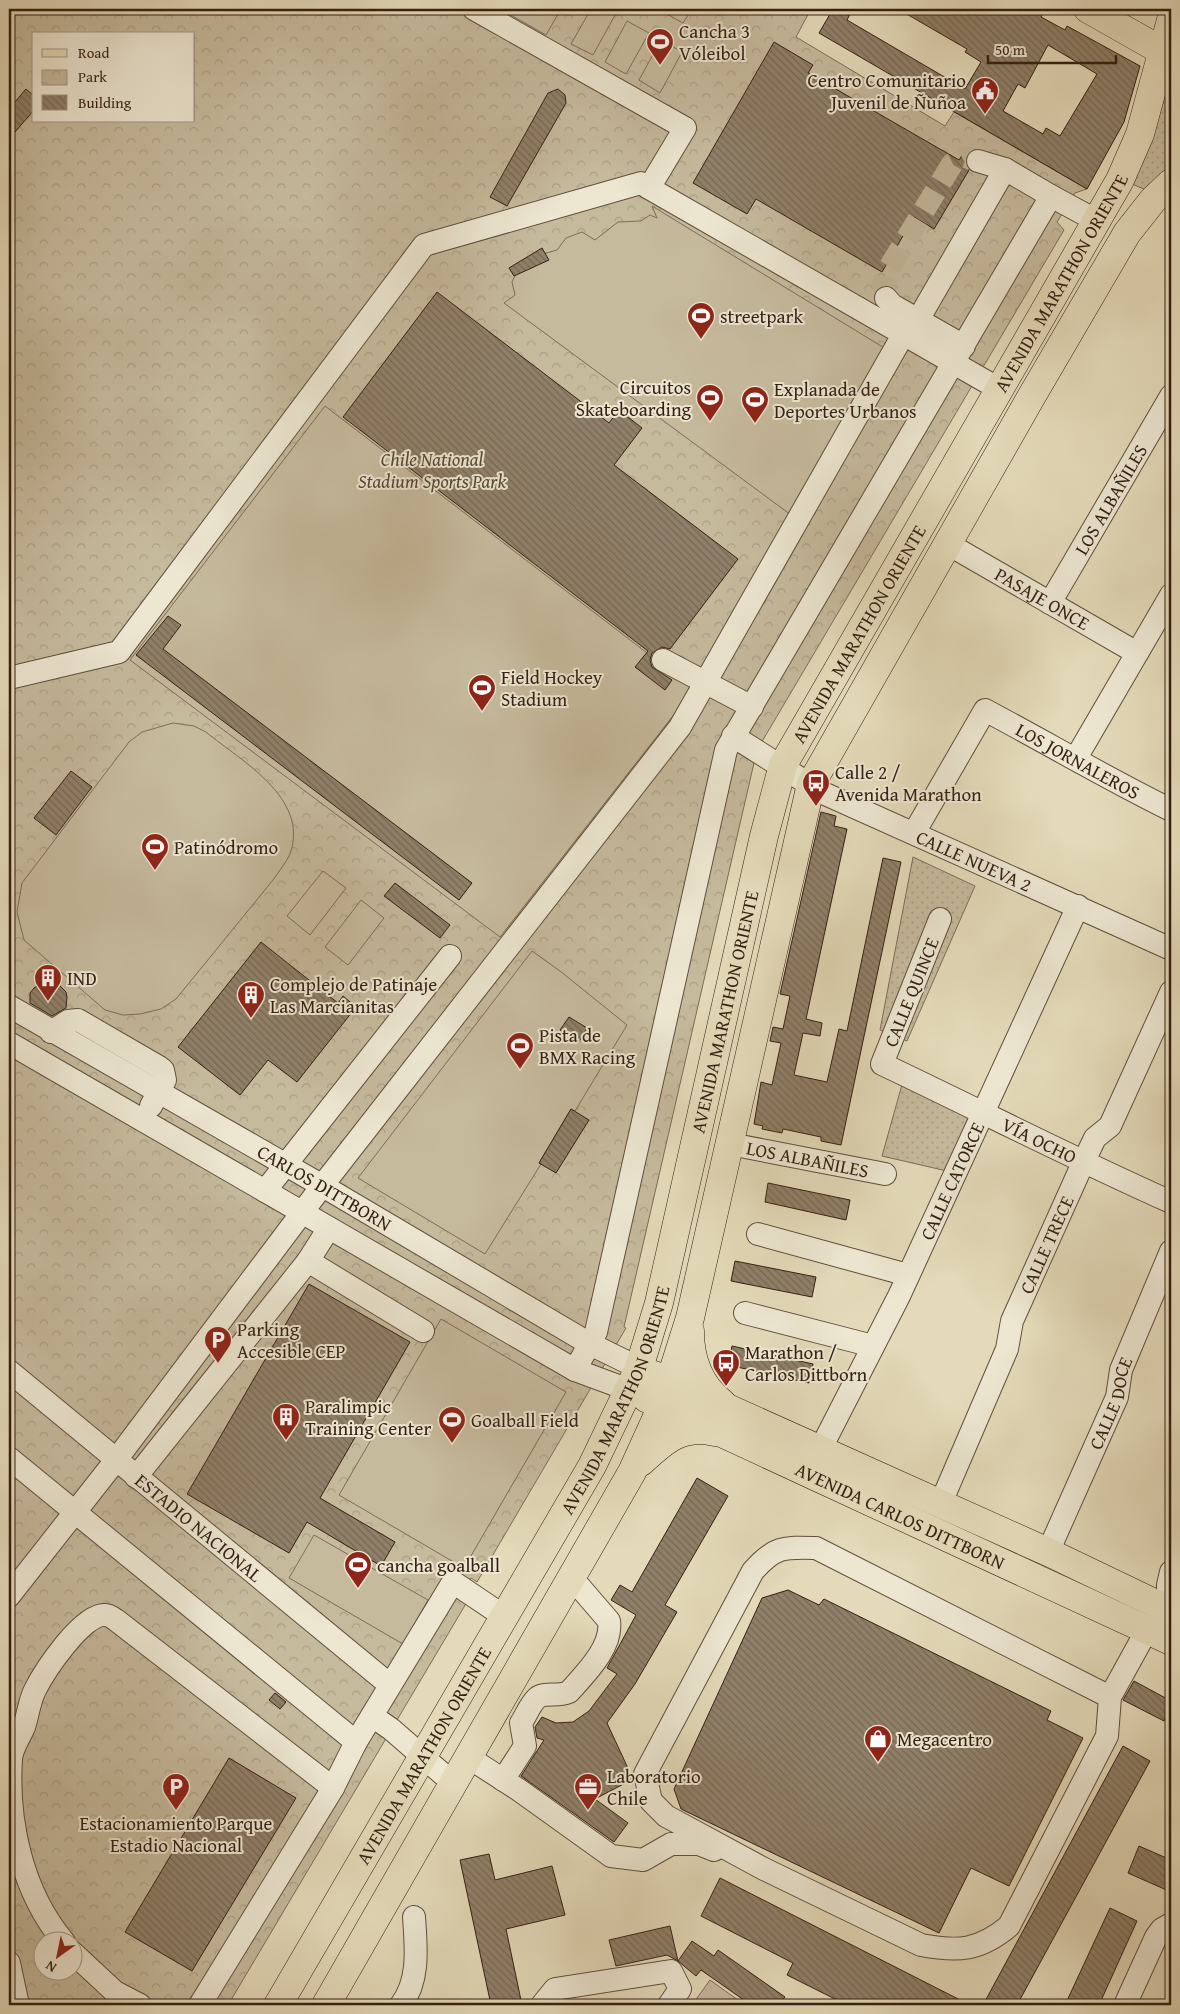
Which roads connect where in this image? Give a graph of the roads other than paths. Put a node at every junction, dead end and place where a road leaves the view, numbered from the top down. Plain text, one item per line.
1 (474, 9) edge
2 (1088, 9) edge
3 (1152, 9) edge
4 (1171, 19) edge
5 (1168, 52) edge
6 (978, 161) tunnel mouth
7 (1005, 169) junction
8 (1170, 185) edge
9 (649, 188) junction
10 (1051, 196) junction
11 (1097, 222) junction
12 (886, 298) tunnel mouth
13 (911, 327) junction
14 (959, 355) junction
15 (999, 390) junction
16 (1171, 396) edge
17 (948, 544) junction
18 (1171, 595) edge
19 (1050, 603) junction
20 (1138, 653) junction
21 (663, 660) dead end
22 (9, 678) edge
23 (704, 683) junction
24 (752, 707) junction
25 (733, 736) junction
26 (1076, 758) junction
27 (783, 765) junction
28 (811, 784) junction
29 (1171, 810) edge
30 (914, 833) junction
31 (1078, 906) junction
32 (940, 919) dead end
33 (1171, 949) edge
34 (450, 956) dead end
35 (731, 986) junction
36 (763, 991) junction
37 (1171, 992) edge
38 (9, 1006) edge
39 (9, 1043) edge
40 (882, 1064) joint
41 (159, 1093) junction
42 (984, 1112) junction
43 (143, 1120) junction
44 (730, 1144) junction
45 (1083, 1163) junction
46 (286, 1165) junction
47 (885, 1174) dead end
48 (322, 1186) junction
49 (265, 1191) junction
50 (1171, 1202) edge
51 (302, 1212) junction
52 (329, 1228) junction
53 (758, 1234) dead end
54 (1171, 1251) edge
55 (308, 1260) junction
56 (908, 1275) junction
57 (745, 1313) dead end
58 (690, 1318) junction
59 (422, 1331) dead end
60 (590, 1344) junction
61 (873, 1346) junction
62 (575, 1370) junction
63 (9, 1371) edge
64 (634, 1379) junction
65 (666, 1395) junction
66 (727, 1423) junction
67 (820, 1452) junction
68 (9, 1458) edge
69 (116, 1460) junction
70 (632, 1472) junction
71 (136, 1477) junction
72 (940, 1505) junction
73 (75, 1512) junction
74 (1048, 1552) junction
75 (538, 1559) junction
76 (1171, 1572) edge
77 (572, 1578) junction
78 (9, 1596) edge
79 (1170, 1610) edge
80 (505, 1617) junction
81 (1147, 1630) junction
82 (1171, 1641) edge
83 (390, 1685) junction
84 (1110, 1697) junction
85 (372, 1716) junction
86 (356, 1742) junction
87 (424, 1757) junction
88 (468, 1757) junction
89 (503, 1780) junction
90 (453, 1783) junction
91 (333, 1788) junction
92 (666, 1816) junction
93 (611, 1856) junction
94 (764, 1869) junction
95 (414, 1917) dead end
96 (1171, 1924) edge
97 (55, 1932) edge
98 (82, 1961) edge
99 (9, 1963) edge
100 (18, 2005) edge
101 (140, 2005) edge
102 (200, 2005) edge
103 (278, 2005) edge
104 (326, 2005) edge
105 (401, 2005) edge
106 (542, 2005) edge
107 (669, 2005) edge
108 (1125, 2005) edge

1 - 9 street
2 - 5 main road
3 - 4 main road
4 - 5 main road, AVENIDA MARATHON ORIENTE
5 - 11 main road, AVENIDA MARATHON ORIENTE
6 - 7 street
7 - 10 street
7 - 13 street
8 - 17 main road, AVENIDA MARATHON ORIENTE
9 - 13 street
9 - 22 street
10 - 11 street
10 - 14 street
11 - 15 main road, AVENIDA MARATHON ORIENTE
12 - 13 street
13 - 14 street
13 - 23 street
14 - 15 street
14 - 24 street
15 - 27 main road, AVENIDA MARATHON ORIENTE
16 - 19 street, LOS ALBAÑILES
17 - 19 street, PASAJE ONCE
17 - 28 main road, AVENIDA MARATHON ORIENTE
18 - 20 street
19 - 20 street, PASAJE ONCE
20 - 26 street
21 - 23 street
23 - 24 street
23 - 48 street
24 - 25 street
25 - 27 street, CALLE NUEVA 2
25 - 60 street
26 - 29 street, LOS JORNALEROS
26 - 30 street, LOS JORNALEROS
27 - 28 street, CALLE NUEVA 2
27 - 35 main road, AVENIDA MARATHON ORIENTE
28 - 30 street, CALLE NUEVA 2
28 - 36 main road, AVENIDA MARATHON ORIENTE
30 - 31 street, CALLE NUEVA 2
31 - 33 street, CALLE NUEVA 2
31 - 42 street, CALLE CATORCE
32 - 40 street, CALLE QUINCE
34 - 46 street
35 - 36 main road
35 - 64 main road, AVENIDA MARATHON ORIENTE
36 - 44 main road, AVENIDA MARATHON ORIENTE
37 - 45 street, CALLE TRECE
38 - 41 street, CARLOS DITTBORN
39 - 43 street, CARLOS DITTBORN
40 - 42 street, VÍA OCHO
41 - 43 street
41 - 46 street, CARLOS DITTBORN
42 - 45 street, VÍA OCHO
42 - 56 street, CALLE CATORCE
43 - 49 street, CARLOS DITTBORN
44 - 47 street, LOS ALBAÑILES
44 - 58 main road, AVENIDA MARATHON ORIENTE
45 - 50 street, VÍA OCHO
45 - 72 street, CALLE TRECE
46 - 48 street, CARLOS DITTBORN
46 - 49 street
48 - 51 street
48 - 60 street, CARLOS DITTBORN
49 - 51 street, CARLOS DITTBORN
51 - 52 street, CARLOS DITTBORN
51 - 69 street
52 - 55 street
52 - 62 street, CARLOS DITTBORN
53 - 56 street
54 - 74 street, CALLE DOCE
55 - 59 street
55 - 71 street
56 - 61 street, CALLE CATORCE
57 - 61 street
58 - 65 main road, AVENIDA MARATHON ORIENTE
58 - 66 main road
60 - 62 street
60 - 64 street, CARLOS DITTBORN
61 - 67 street, CALLE CATORCE
62 - 64 street, CARLOS DITTBORN
63 - 69 street, ESTADIO NACIONAL
64 - 65 main road, AVENIDA CARLOS DITTBORN
64 - 75 main road, AVENIDA MARATHON ORIENTE
65 - 66 main road, AVENIDA CARLOS DITTBORN
65 - 70 main road, AVENIDA MARATHON ORIENTE
66 - 67 main road, AVENIDA CARLOS DITTBORN
66 - 70 main road
66 - 81 main road, AVENIDA CARLOS DITTBORN
67 - 72 main road, AVENIDA CARLOS DITTBORN
68 - 73 street
69 - 71 street, ESTADIO NACIONAL
69 - 73 street
70 - 77 main road, AVENIDA MARATHON ORIENTE
71 - 83 street, ESTADIO NACIONAL
72 - 74 main road, AVENIDA CARLOS DITTBORN
73 - 78 street
73 - 86 street
74 - 79 main road, AVENIDA CARLOS DITTBORN
75 - 77 main road
75 - 80 main road, AVENIDA MARATHON ORIENTE
76 - 79 street
77 - 88 main road, AVENIDA MARATHON ORIENTE
77 - 89 street
80 - 83 street
80 - 87 main road, AVENIDA MARATHON ORIENTE
81 - 82 main road, AVENIDA CARLOS DITTBORN
81 - 84 street
83 - 85 street
84 - 92 street
84 - 94 street
85 - 86 street
85 - 87 street
86 - 91 street
87 - 90 street
87 - 103 main road, AVENIDA MARATHON ORIENTE
88 - 89 street
88 - 90 main road, AVENIDA MARATHON ORIENTE
89 - 93 street
90 - 104 main road, AVENIDA MARATHON ORIENTE
91 - 97 street
91 - 102 street
92 - 93 street
92 - 94 street
93 - 94 street
95 - 105 street
96 - 108 street
98 - 101 street
99 - 100 street
106 - 107 street

